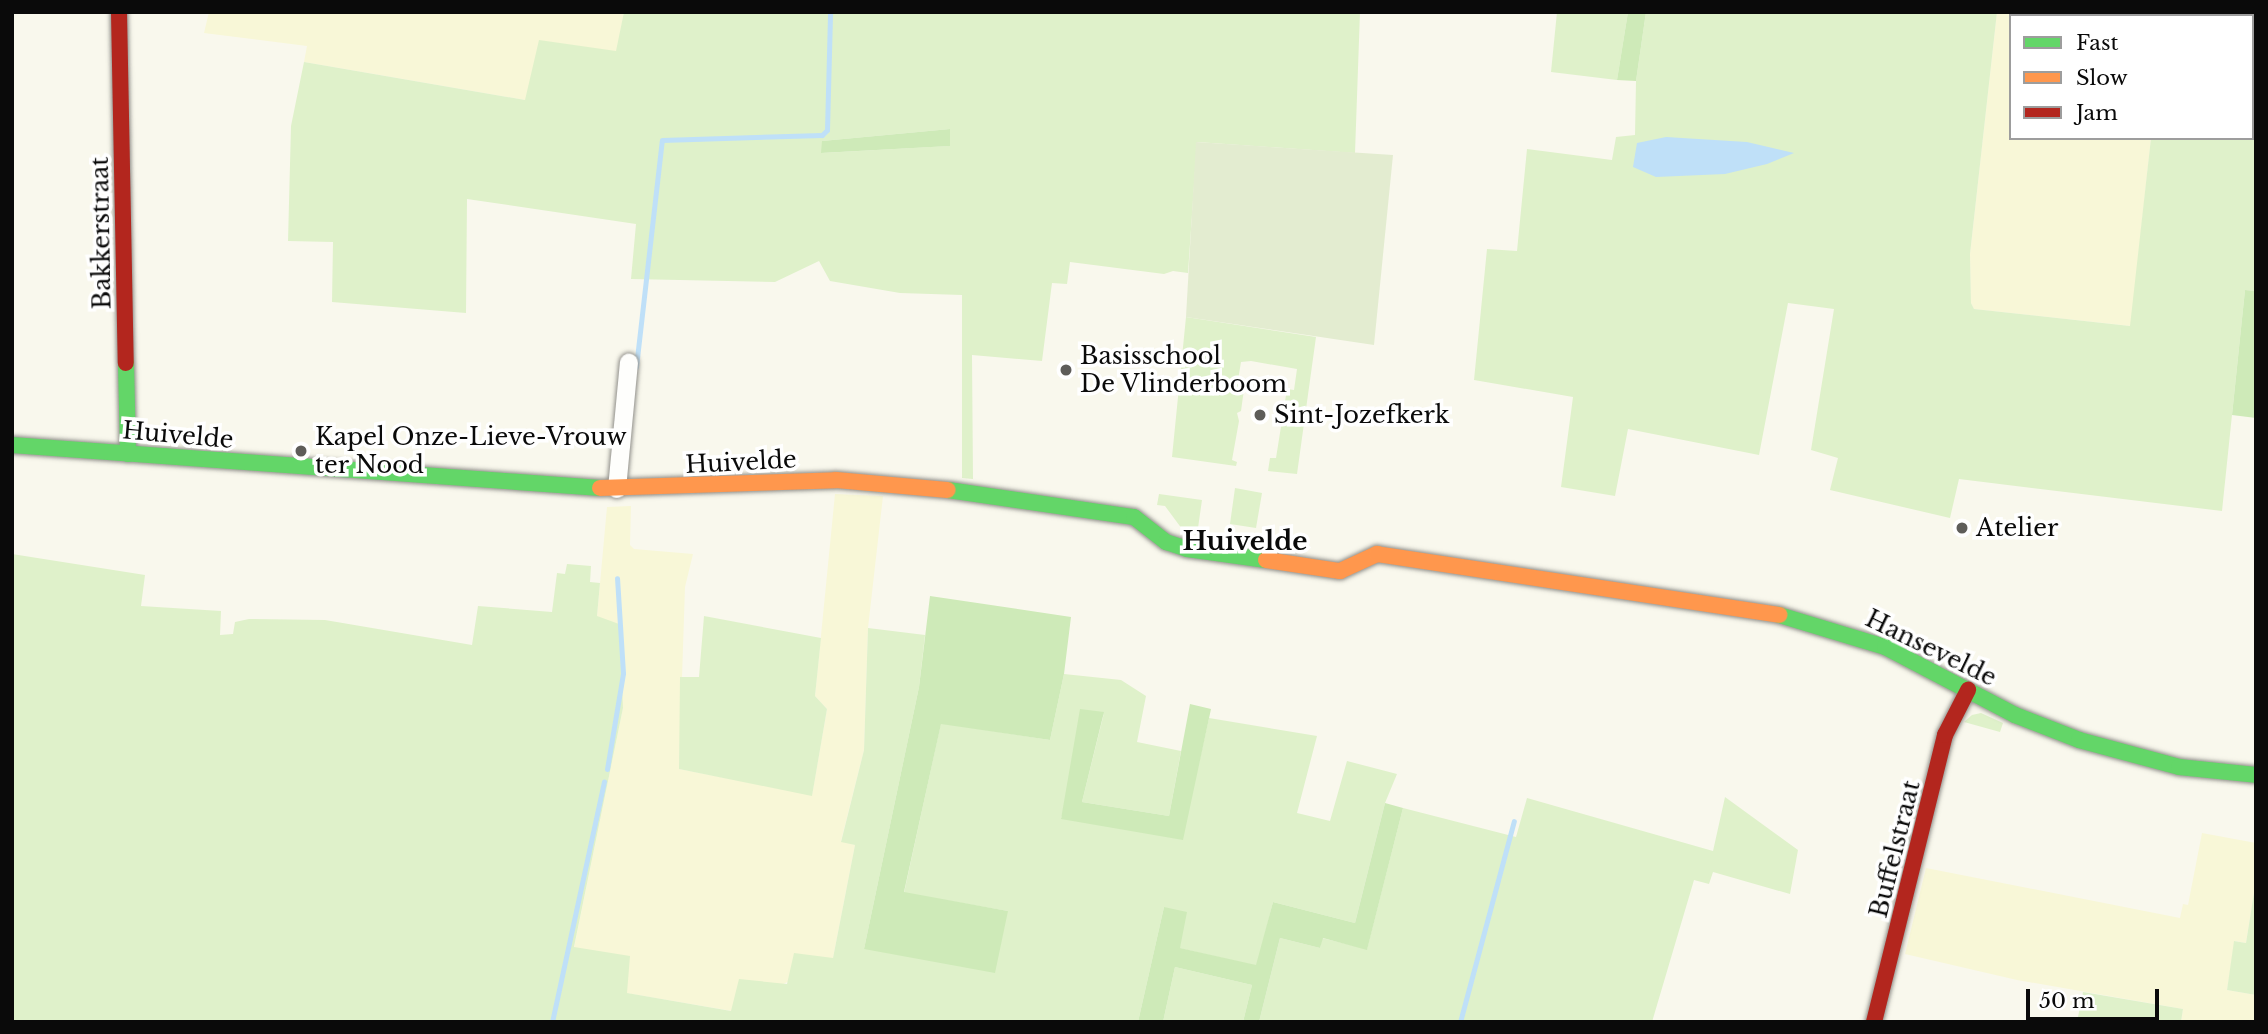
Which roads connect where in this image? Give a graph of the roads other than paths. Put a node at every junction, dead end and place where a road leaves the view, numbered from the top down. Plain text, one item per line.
1 (120, 12) edge
2 (629, 363) dead end
3 (12, 446) edge
4 (128, 454) junction
5 (617, 489) junction
6 (1456, 565) joint
7 (1968, 690) junction
8 (2256, 775) edge
9 (1874, 1022) edge

1 - 4 street, Bakkerstraat
2 - 5 street
3 - 4 street, Huivelde
4 - 5 street, Huivelde
5 - 6 street, Huivelde
6 - 7 street, Hansevelde
7 - 8 street, Hansevelde
7 - 9 street, Buffelstraat

